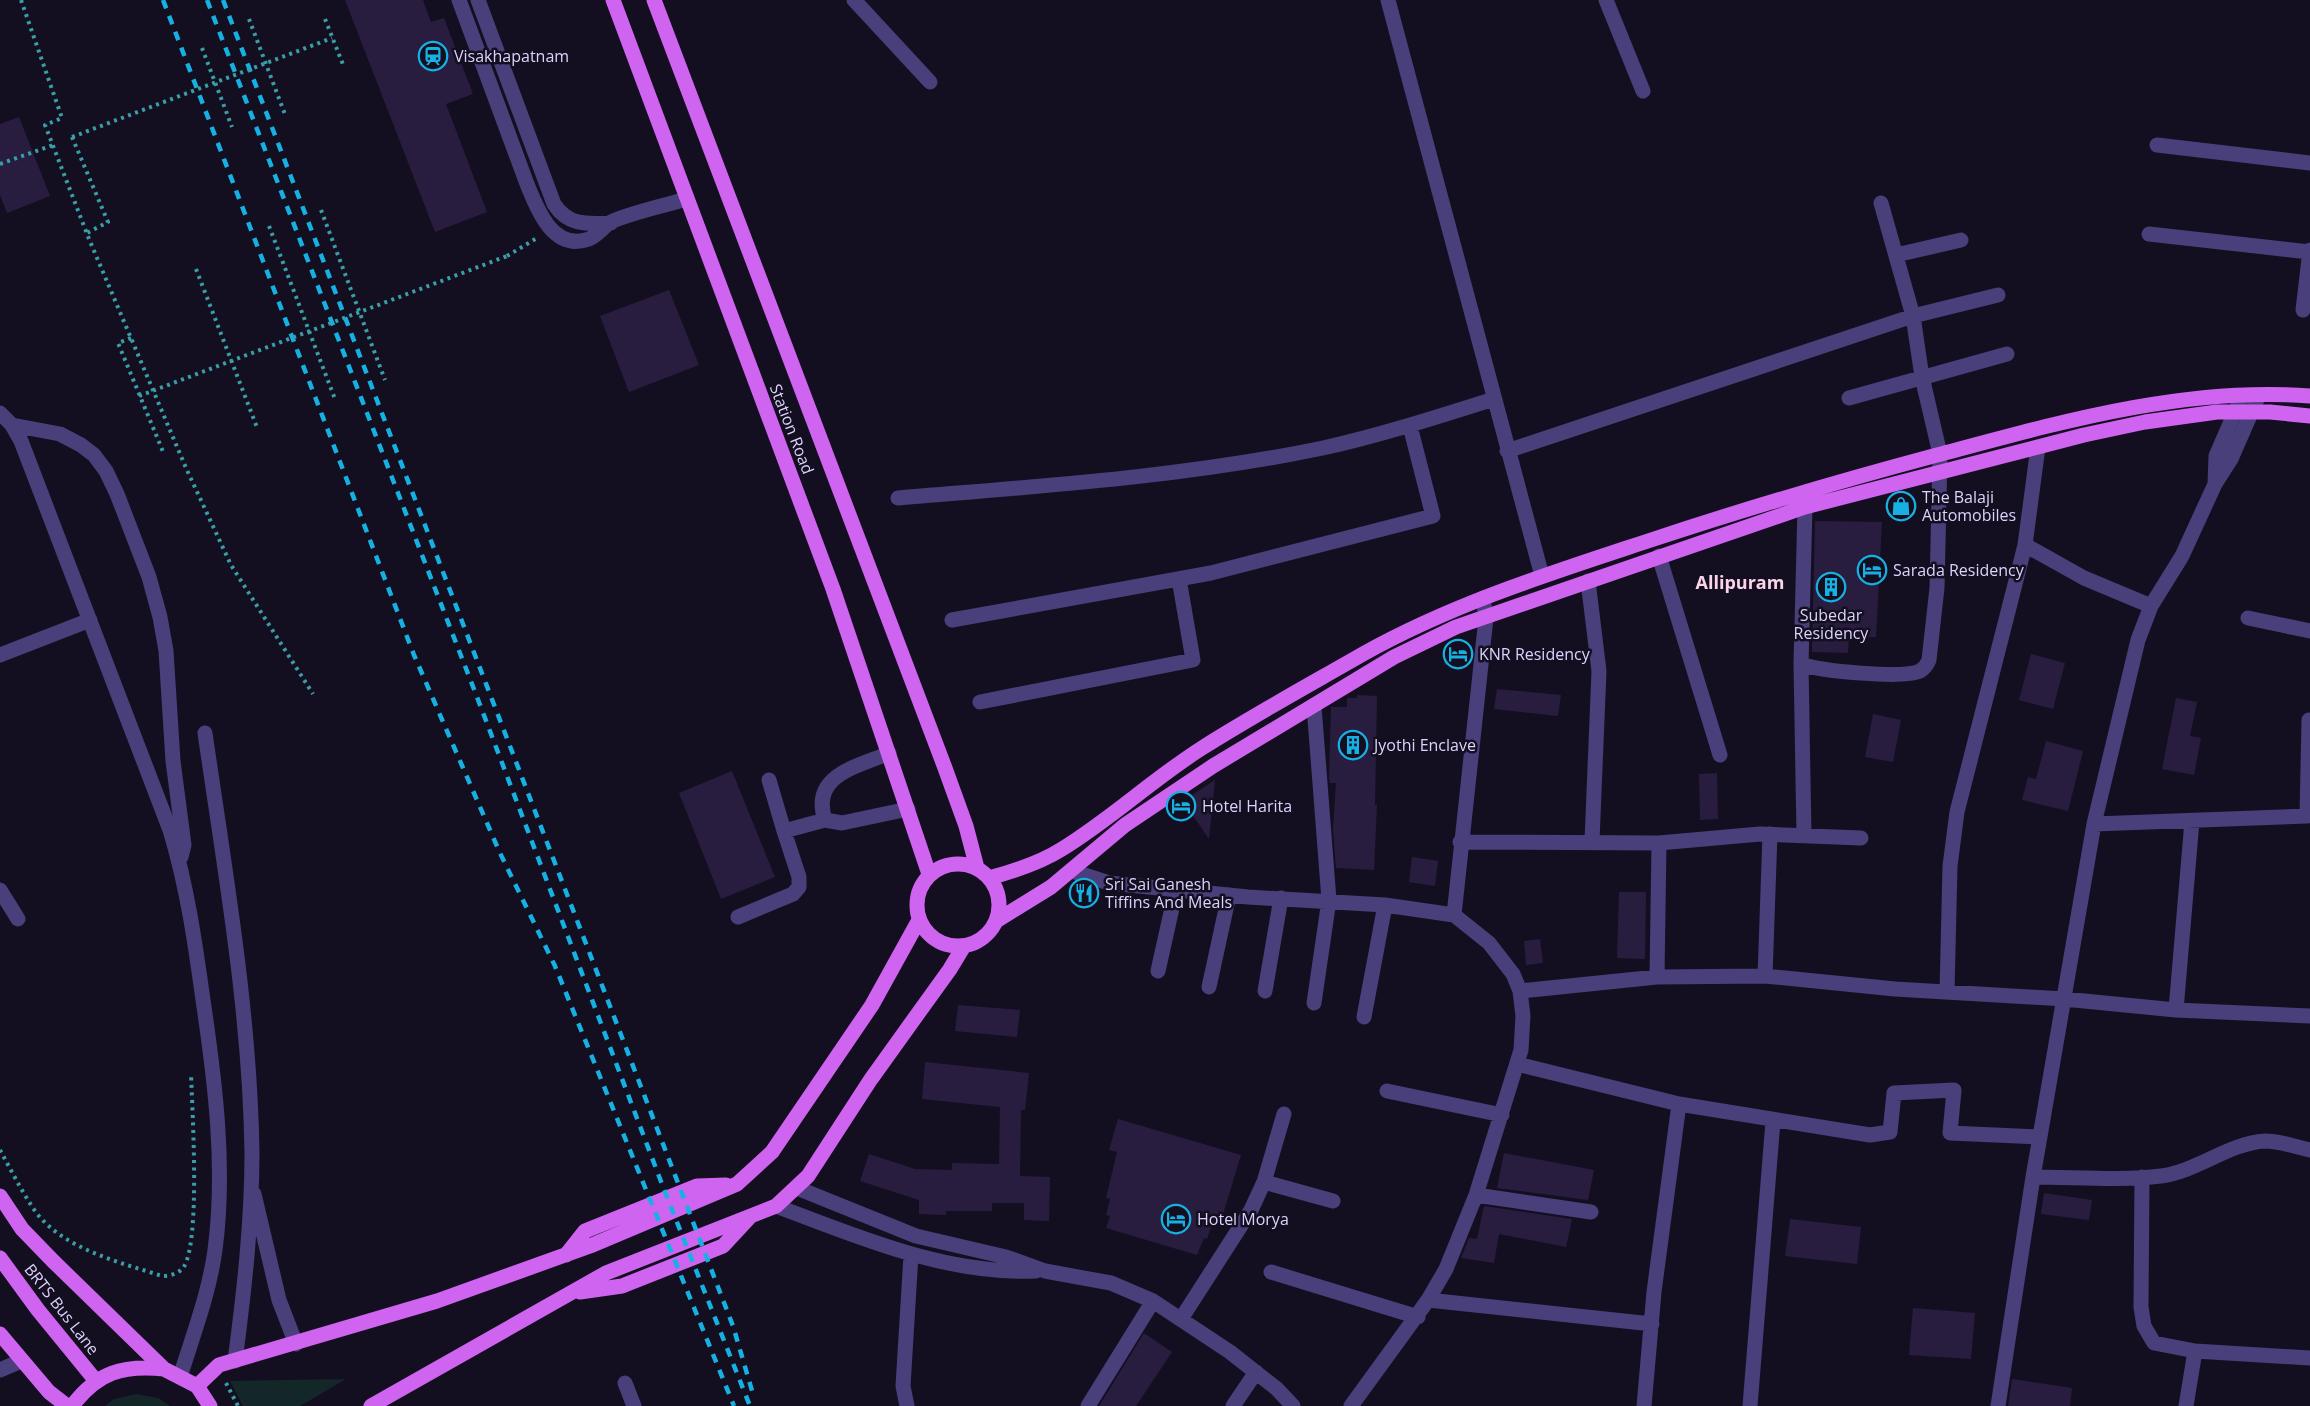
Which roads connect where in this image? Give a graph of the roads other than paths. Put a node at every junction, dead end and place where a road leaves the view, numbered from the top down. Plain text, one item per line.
1 (459, 0) edge
2 (478, 0) edge
3 (613, 0) edge
4 (654, 0) edge
5 (854, 0) edge
6 (1606, 0) edge
7 (1392, 1) edge
8 (930, 81) dead end
9 (1643, 91) dead end
10 (2157, 146) dead end
11 (2310, 163) edge
12 (687, 199) junction
13 (1881, 202) dead end
14 (611, 223) junction
15 (2150, 234) dead end
16 (1961, 240) dead end
17 (2310, 251) edge
18 (1896, 255) junction
19 (1998, 295) dead end
20 (2304, 310) dead end
21 (1913, 316) junction
22 (2007, 354) dead end
23 (1922, 377) junction
24 (2309, 394) edge
25 (2259, 395) junction
26 (2242, 396) junction
27 (1849, 398) dead end
28 (1494, 399) junction
29 (2235, 411) junction
30 (2252, 411) junction
31 (0, 413) edge
32 (2303, 415) edge
33 (12, 425) junction
34 (1410, 426) junction
35 (2038, 447) junction
36 (1507, 451) junction
37 (1940, 454) junction
38 (1940, 472) junction
39 (2215, 484) junction
40 (898, 498) dead end
41 (1805, 507) junction
42 (2025, 545) junction
43 (1659, 555) junction
44 (1542, 576) junction
45 (1179, 579) junction
46 (1588, 581) junction
47 (1483, 598) junction
48 (2151, 606) junction
49 (1486, 618) junction
50 (2248, 618) dead end
51 (90, 620) junction
52 (952, 620) dead end
53 (2310, 631) edge
54 (0, 655) edge
55 (1801, 664) junction
56 (980, 702) dead end
57 (1314, 706) junction
58 (2309, 720) edge
59 (205, 733) dead end
60 (890, 753) junction
61 (1720, 755) dead end
62 (769, 780) dead end
63 (908, 809) junction
64 (825, 820) junction
65 (2192, 821) junction
66 (2094, 825) junction
67 (784, 831) junction
68 (1770, 834) junction
69 (1804, 835) junction
70 (1861, 838) dead end
71 (1592, 841) junction
72 (1460, 842) junction
73 (1659, 843) junction
74 (180, 861) junction
75 (1072, 871) junction
76 (983, 873) junction
77 (929, 874) junction
78 (0, 890) edge
79 (1176, 890) junction
80 (1229, 895) junction
81 (1281, 898) junction
82 (1329, 900) junction
83 (1385, 905) junction
84 (1454, 915) junction
85 (738, 917) dead end
86 (18, 919) dead end
87 (919, 920) junction
88 (996, 921) junction
89 (964, 945) junction
90 (1158, 971) dead end
91 (1765, 976) junction
92 (1657, 977) junction
93 (1209, 987) dead end
94 (1264, 991) dead end
95 (1520, 991) junction
96 (1947, 992) junction
97 (2064, 999) junction
98 (1314, 1003) dead end
99 (2176, 1010) junction
100 (2310, 1016) edge
101 (1364, 1017) dead end
102 (1517, 1064) junction
103 (1387, 1090) dead end
104 (1678, 1104) junction
105 (1284, 1114) dead end
106 (1502, 1115) junction
107 (1773, 1121) junction
108 (2040, 1137) junction
109 (2310, 1150) edge
110 (2142, 1177) junction
111 (2033, 1178) junction
112 (1264, 1182) junction
113 (251, 1185) junction
114 (797, 1188) junction
115 (1476, 1195) junction
116 (0, 1196) edge
117 (1333, 1201) dead end
118 (776, 1206) junction
119 (1592, 1212) dead end
120 (911, 1255) junction
121 (0, 1258) edge
122 (1045, 1271) junction
123 (1271, 1272) dead end
124 (1428, 1300) junction
125 (1153, 1301) junction
126 (1418, 1317) junction
127 (1180, 1319) junction
128 (1652, 1324) junction
129 (0, 1334) edge
130 (296, 1344) junction
131 (2195, 1351) junction
132 (2310, 1358) edge
133 (21, 1361) junction
134 (235, 1361) junction
135 (164, 1369) junction
136 (0, 1370) edge
137 (1256, 1372) junction
138 (180, 1377) junction
139 (96, 1381) junction
140 (625, 1383) dead end
141 (197, 1386) junction
142 (69, 1406) edge
143 (210, 1406) edge
144 (371, 1406) edge
145 (634, 1406) edge
146 (907, 1406) edge
147 (1088, 1406) edge
148 (1233, 1406) edge
149 (1293, 1406) edge
150 (1351, 1406) edge
151 (1644, 1406) edge
152 (1750, 1406) edge
153 (1998, 1406) edge
154 (2186, 1406) edge

1 - 14 street
2 - 14 street
3 - 12 main road, Station Road
4 - 76 main road, Station Road
5 - 8 street
6 - 9 street
7 - 28 street
10 - 11 street
12 - 14 street
12 - 60 main road, Station Road
13 - 18 street
15 - 17 street
16 - 18 street
17 - 20 street
18 - 21 street
19 - 21 street
21 - 23 street
21 - 36 street
22 - 23 street
23 - 27 street
23 - 37 street
24 - 25 main road
24 - 32 main road
25 - 26 main road
25 - 30 street
26 - 29 street
26 - 37 main road
28 - 34 street
28 - 36 street
29 - 30 main road
29 - 35 main road
29 - 39 street
30 - 32 main road
30 - 39 street
31 - 33 street
33 - 51 street
33 - 74 street
34 - 40 street
34 - 45 street
35 - 38 main road
35 - 42 street
36 - 44 street
37 - 38 street
37 - 44 main road
38 - 41 main road
38 - 55 street
39 - 48 street
41 - 43 main road
41 - 55 street
42 - 48 street
42 - 96 street
43 - 46 main road
43 - 61 street
44 - 47 main road
45 - 52 street
45 - 56 street
46 - 49 main road
46 - 71 street
47 - 49 street
47 - 76 main road
48 - 66 street
49 - 57 main road
49 - 72 street
50 - 53 street
51 - 54 street
51 - 74 street
55 - 69 street
57 - 75 main road
57 - 82 street
58 - 65 street
59 - 113 street
60 - 63 main road, Station Road
60 - 64 street
62 - 67 street
63 - 64 street
63 - 77 main road, Station Road
64 - 67 street
65 - 66 street
65 - 99 street
66 - 97 street
67 - 85 street
68 - 69 street
68 - 73 street
68 - 91 street
69 - 70 street
71 - 72 street
71 - 73 street
72 - 84 street
73 - 92 street
74 - 138 street
75 - 79 street
75 - 88 main road
76 - 77 main road
76 - 88 main road
77 - 87 main road
78 - 86 street
79 - 80 street
79 - 90 street
80 - 81 street
80 - 93 street
81 - 82 street
81 - 94 street
82 - 83 street
82 - 98 street
83 - 84 street
83 - 101 street
84 - 95 street
87 - 89 main road
87 - 130 main road
88 - 89 main road
89 - 114 main road
91 - 92 street
91 - 96 street
92 - 95 street
95 - 102 street
96 - 97 street
97 - 99 street
97 - 108 street
99 - 100 street
102 - 104 street
102 - 106 street
103 - 106 street
104 - 107 street
104 - 128 street
105 - 112 street
106 - 115 street
107 - 108 street
107 - 152 street
108 - 111 street
109 - 110 street
110 - 111 street
110 - 131 street
111 - 153 street
112 - 117 street
112 - 127 street
113 - 130 street
113 - 134 street
114 - 118 main road
114 - 122 street
115 - 119 street
115 - 124 street
116 - 135 main road
118 - 120 street
118 - 144 main road
120 - 122 street
120 - 146 street
121 - 139 main road, BRTS Bus Lane
122 - 125 street
123 - 126 street
124 - 126 street
124 - 128 street
125 - 127 street
125 - 147 street
126 - 150 street
127 - 137 street
128 - 151 street
129 - 133 main road
130 - 134 main road
131 - 132 street
131 - 154 street
133 - 136 street
133 - 142 main road
134 - 141 main road
135 - 138 main road
135 - 139 main road
137 - 148 street
137 - 149 street
138 - 141 main road
139 - 142 main road
140 - 145 street
141 - 143 main road

